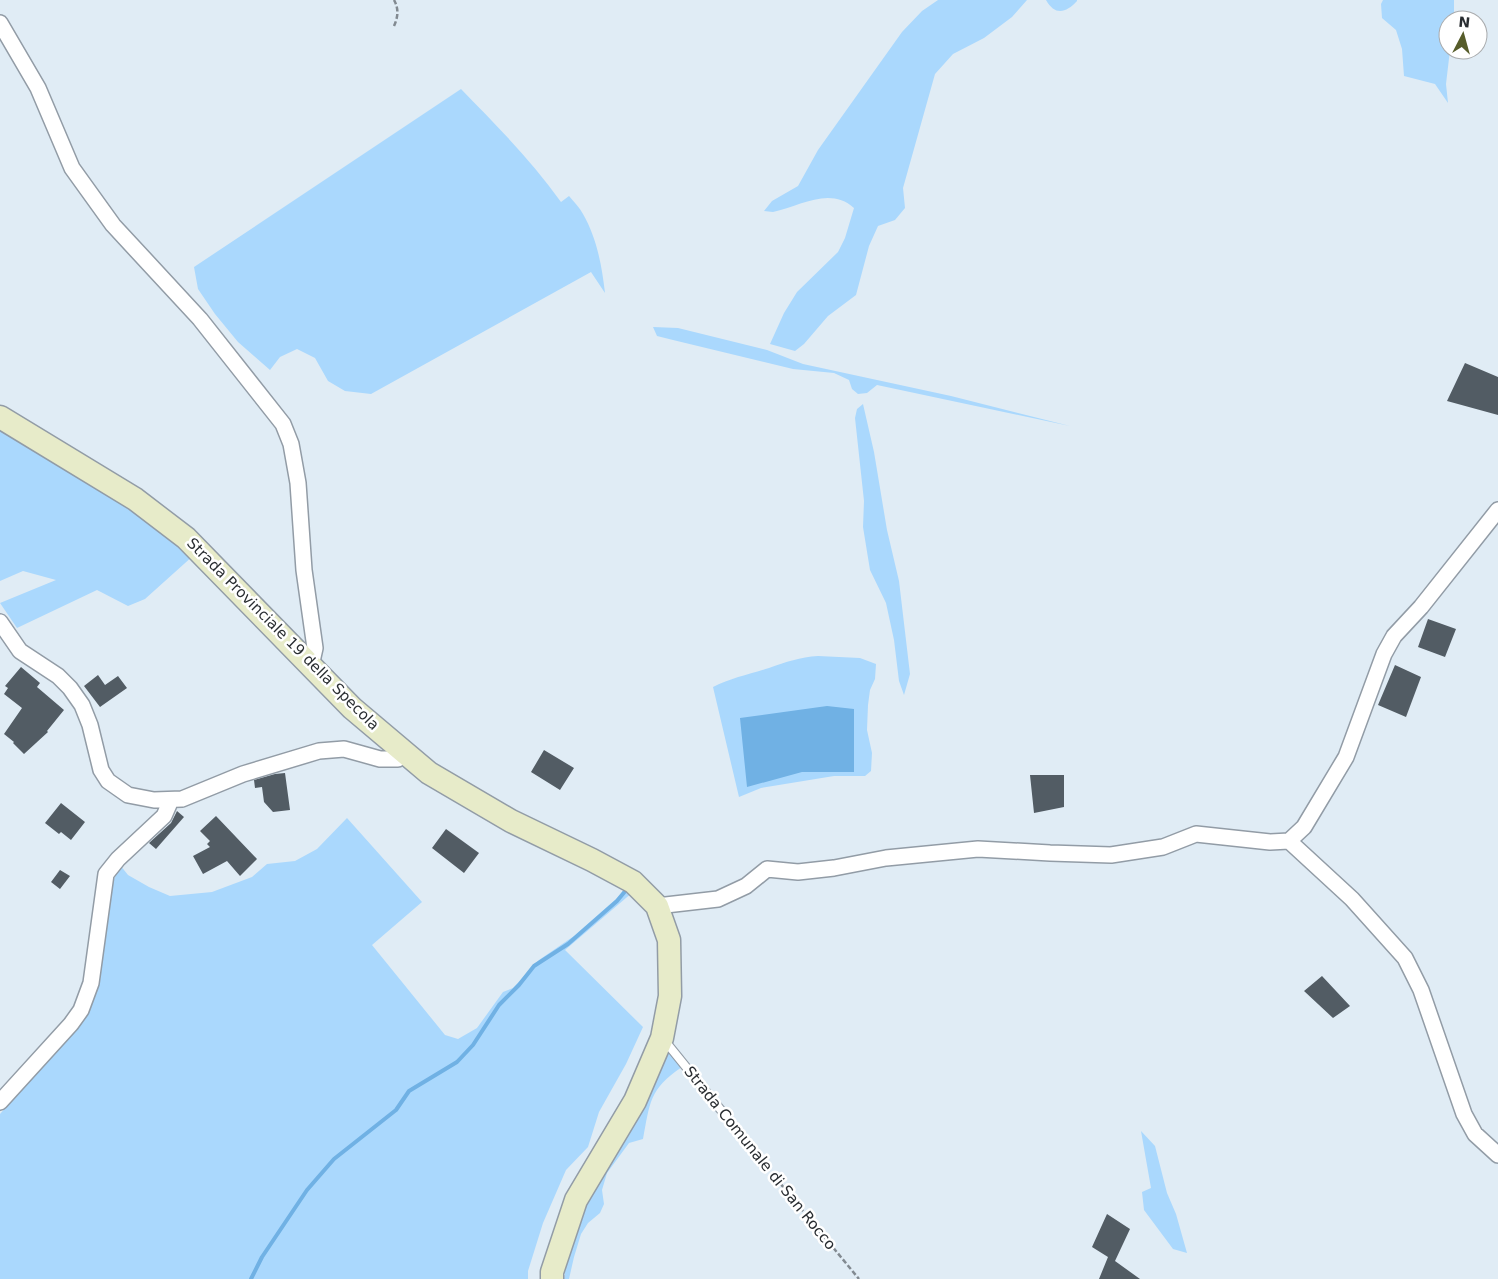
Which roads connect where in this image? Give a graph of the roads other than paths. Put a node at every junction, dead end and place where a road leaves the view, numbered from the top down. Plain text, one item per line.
1 (0, 23) edge
2 (0, 417) edge
3 (1498, 510) edge
4 (0, 622) edge
5 (311, 666) junction
6 (405, 753) junction
7 (172, 800) junction
8 (1289, 841) junction
9 (657, 906) junction
10 (662, 1038) junction
11 (0, 1102) edge
12 (733, 1125) road end
13 (1498, 1155) edge
14 (552, 1279) edge

1 - 5 street
2 - 5 main road, Strada Provinciale 19 della Specola
3 - 8 street
4 - 7 street
5 - 6 main road, Strada Provinciale 19 della Specola
6 - 7 street
6 - 9 main road, Strada Provinciale 19 della Specola
7 - 11 street
8 - 9 street
8 - 13 street
9 - 10 main road, Strada Provinciale 19 della Specola
10 - 12 lane, Strada Comunale di San Rocco
10 - 14 main road, Strada Provinciale 19 della Specola

